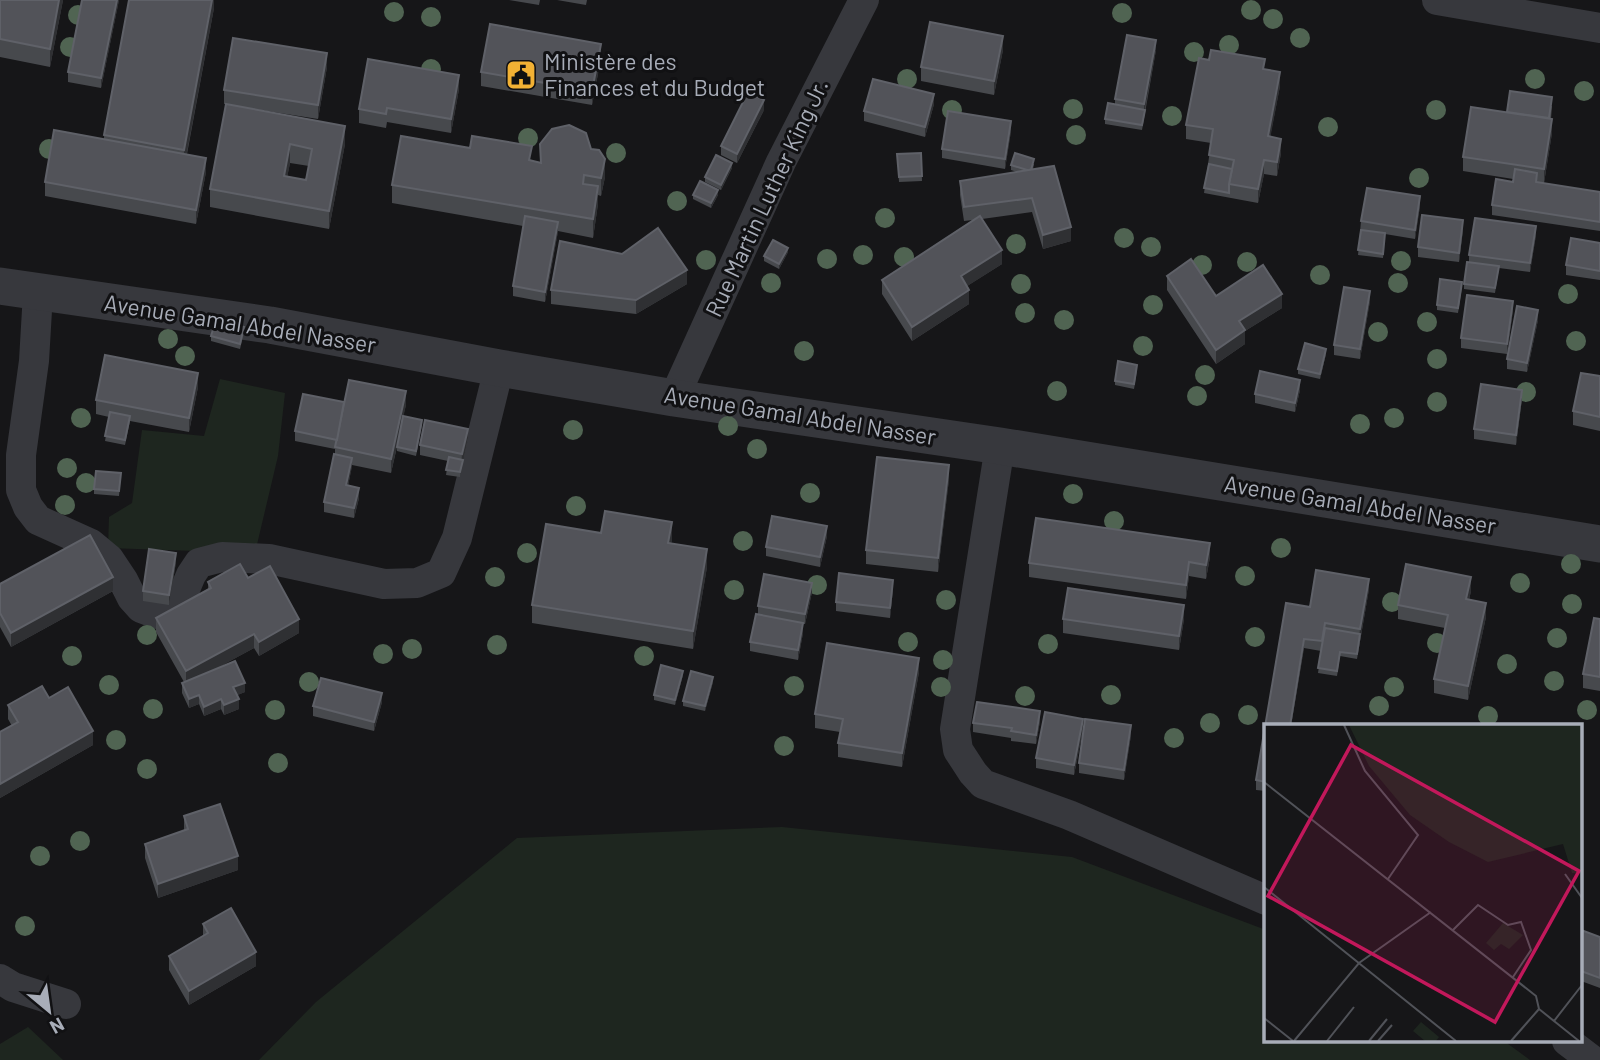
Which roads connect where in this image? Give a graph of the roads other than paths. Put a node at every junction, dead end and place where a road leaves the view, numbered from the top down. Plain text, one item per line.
1 (864, 0) edge
2 (1437, 0) edge
3 (1600, 27) edge
4 (0, 286) edge
5 (38, 293) junction
6 (499, 368) junction
7 (674, 398) junction
8 (1000, 446) junction
9 (1600, 544) edge
10 (1264, 899) edge
11 (0, 979) edge
12 (66, 1004) dead end
13 (1568, 1042) edge
14 (1592, 1060) edge

1 - 7 street, Rue Martin Luther King Jr.
2 - 3 street
4 - 5 street, Avenue Gamal Abdel Nasser
5 - 6 street, Avenue Gamal Abdel Nasser
5 - 6 street
6 - 7 street, Avenue Gamal Abdel Nasser
7 - 8 street, Avenue Gamal Abdel Nasser
8 - 9 street, Avenue Gamal Abdel Nasser
8 - 10 street
11 - 12 street
13 - 14 street

